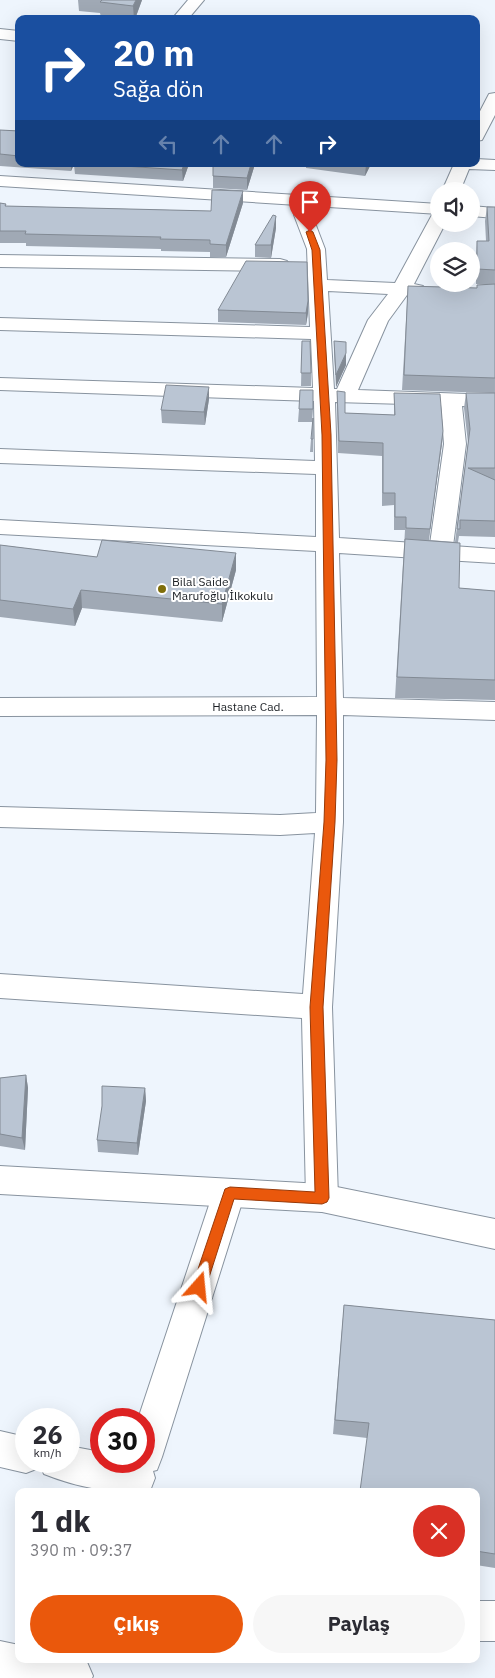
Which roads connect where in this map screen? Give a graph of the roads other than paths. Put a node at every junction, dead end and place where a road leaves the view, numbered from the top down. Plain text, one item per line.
1 (196, 0) edge
2 (183, 15) edge
3 (0, 34) edge
4 (15, 36) edge
5 (495, 98) edge
6 (480, 128) edge
7 (480, 165) edge
8 (495, 165) edge
9 (462, 167) edge
10 (0, 181) edge
11 (455, 182) edge
12 (306, 201) junction
13 (430, 208) edge
14 (480, 212) edge
15 (495, 213) edge
16 (431, 232) edge
17 (0, 261) edge
18 (317, 275) junction
19 (401, 290) junction
20 (430, 291) edge
21 (0, 324) edge
22 (321, 333) junction
23 (0, 384) edge
24 (334, 396) junction
25 (451, 400) junction
26 (495, 401) edge
27 (0, 456) edge
28 (327, 468) junction
29 (0, 527) edge
30 (328, 545) junction
31 (440, 554) junction
32 (495, 556) edge
33 (330, 706) junction
34 (0, 707) edge
35 (495, 710) edge
36 (0, 817) edge
37 (329, 822) junction
38 (0, 986) edge
39 (317, 1007) junction
40 (0, 1180) edge
41 (230, 1193) junction
42 (322, 1198) junction
43 (495, 1234) edge
44 (155, 1423) edge
45 (0, 1449) edge
46 (15, 1452) edge
47 (480, 1620) edge
48 (495, 1621) edge
49 (0, 1662) edge
50 (74, 1671) edge

1 - 2 street
3 - 4 street
5 - 6 street
7 - 8 street
9 - 11 street
10 - 12 street
12 - 13 street
12 - 18 street
14 - 15 street
16 - 19 street
17 - 18 street
18 - 19 street
18 - 22 street
19 - 20 street
19 - 24 street
21 - 22 street
22 - 24 street
23 - 24 street
24 - 25 street
24 - 28 street
25 - 26 street
25 - 31 street
27 - 28 street
28 - 30 street
29 - 30 street
30 - 31 street
30 - 33 street
31 - 32 street
33 - 34 street, Hastane Cad.
33 - 35 street, Hastane Cad.
33 - 37 street
36 - 37 street
37 - 39 street
38 - 39 street
39 - 42 street
40 - 41 street
41 - 42 street
41 - 44 street
42 - 43 street
45 - 46 street
47 - 48 street
49 - 50 street

